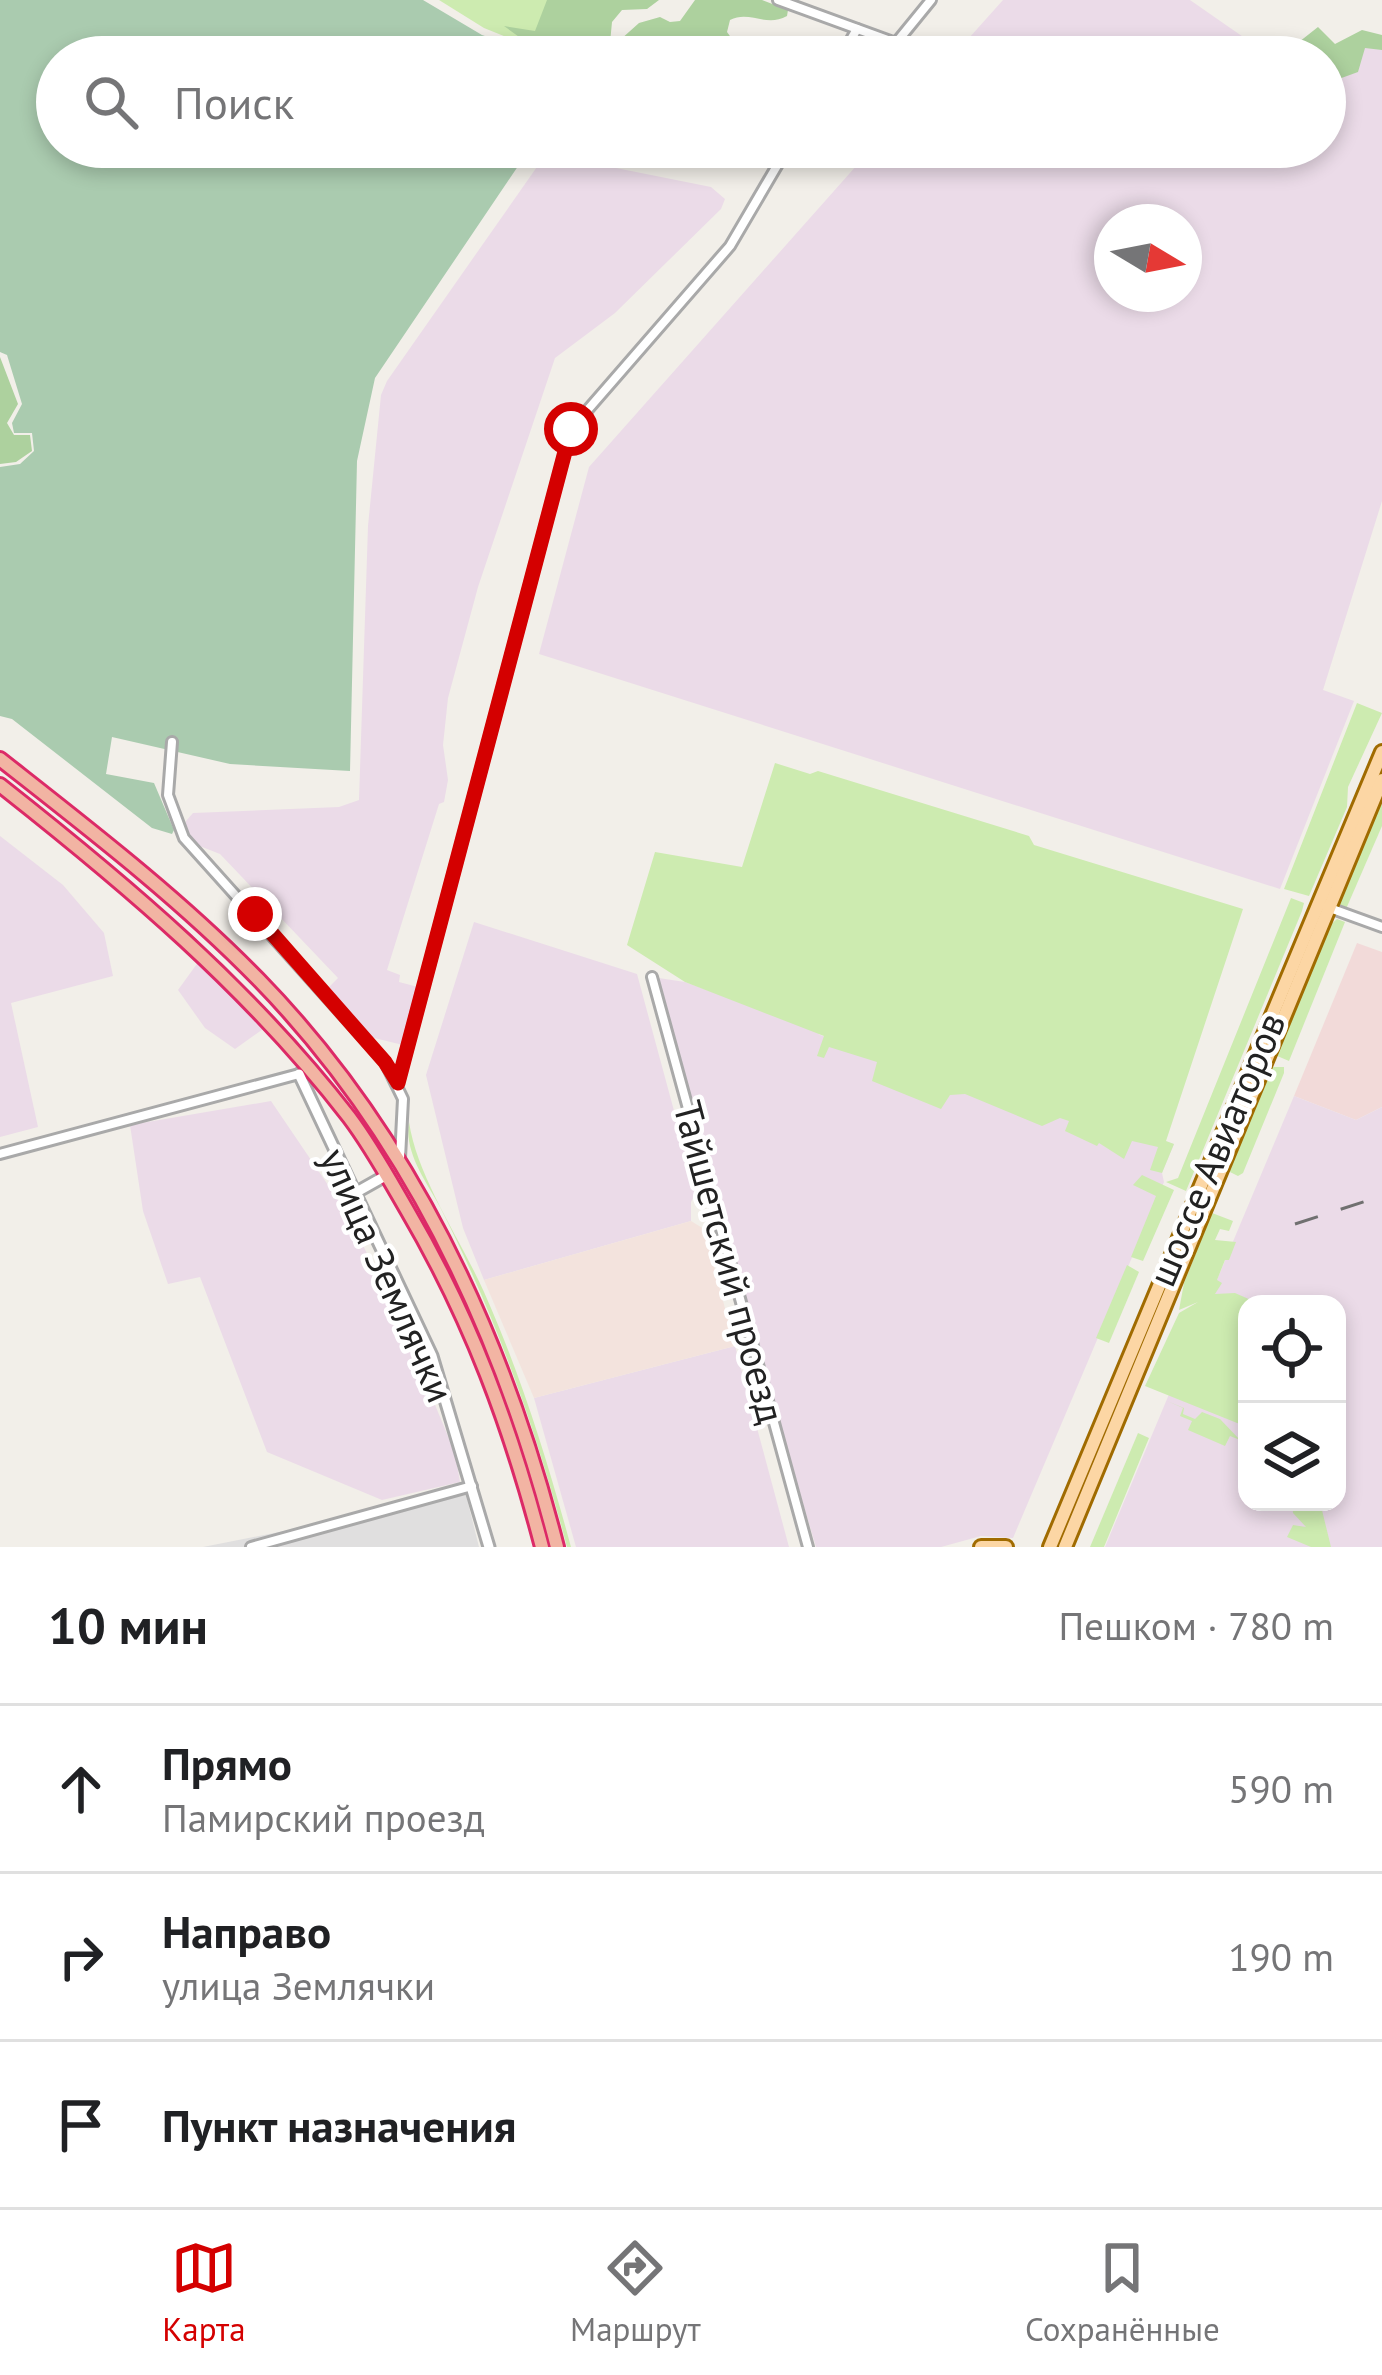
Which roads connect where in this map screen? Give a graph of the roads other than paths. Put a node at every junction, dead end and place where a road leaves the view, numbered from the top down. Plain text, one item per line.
1 (778, 0) edge
2 (931, 0) edge
3 (857, 29) junction
4 (853, 36) edge
5 (876, 36) edge
6 (902, 36) edge
7 (776, 168) edge
8 (172, 742) dead end
9 (1382, 752) edge
10 (0, 759) edge
11 (1382, 780) edge
12 (0, 784) edge
13 (1323, 906) junction
14 (1382, 927) edge
15 (652, 977) dead end
16 (290, 1047) junction
17 (299, 1074) junction
18 (398, 1083) junction
19 (0, 1154) edge
20 (400, 1158) junction
21 (387, 1175) junction
22 (355, 1193) junction
23 (472, 1486) junction
24 (251, 1547) edge
25 (490, 1547) edge
26 (542, 1547) edge
27 (557, 1547) edge
28 (808, 1547) edge
29 (981, 1547) edge
30 (1006, 1547) edge
31 (1050, 1547) edge
32 (1065, 1547) edge

1 - 3 street
2 - 6 street
3 - 4 street
3 - 5 street
7 - 18 street, улица Землячки
8 - 18 street
9 - 13 main road, шоссе Авиаторов
10 - 20 highway
11 - 13 main road, шоссе Авиаторов
12 - 16 highway
13 - 14 street
13 - 31 main road, шоссе Авиаторов
13 - 32 main road, шоссе Авиаторов
15 - 28 street, Тайшетский проезд
16 - 17 highway
16 - 21 highway
17 - 19 street
17 - 22 street, улица Землячки
18 - 20 street, улица Землячки
20 - 27 highway
21 - 22 street
21 - 26 highway
22 - 23 street, улица Землячки
23 - 24 street
23 - 25 street, улица Землячки
29 - 30 main road

